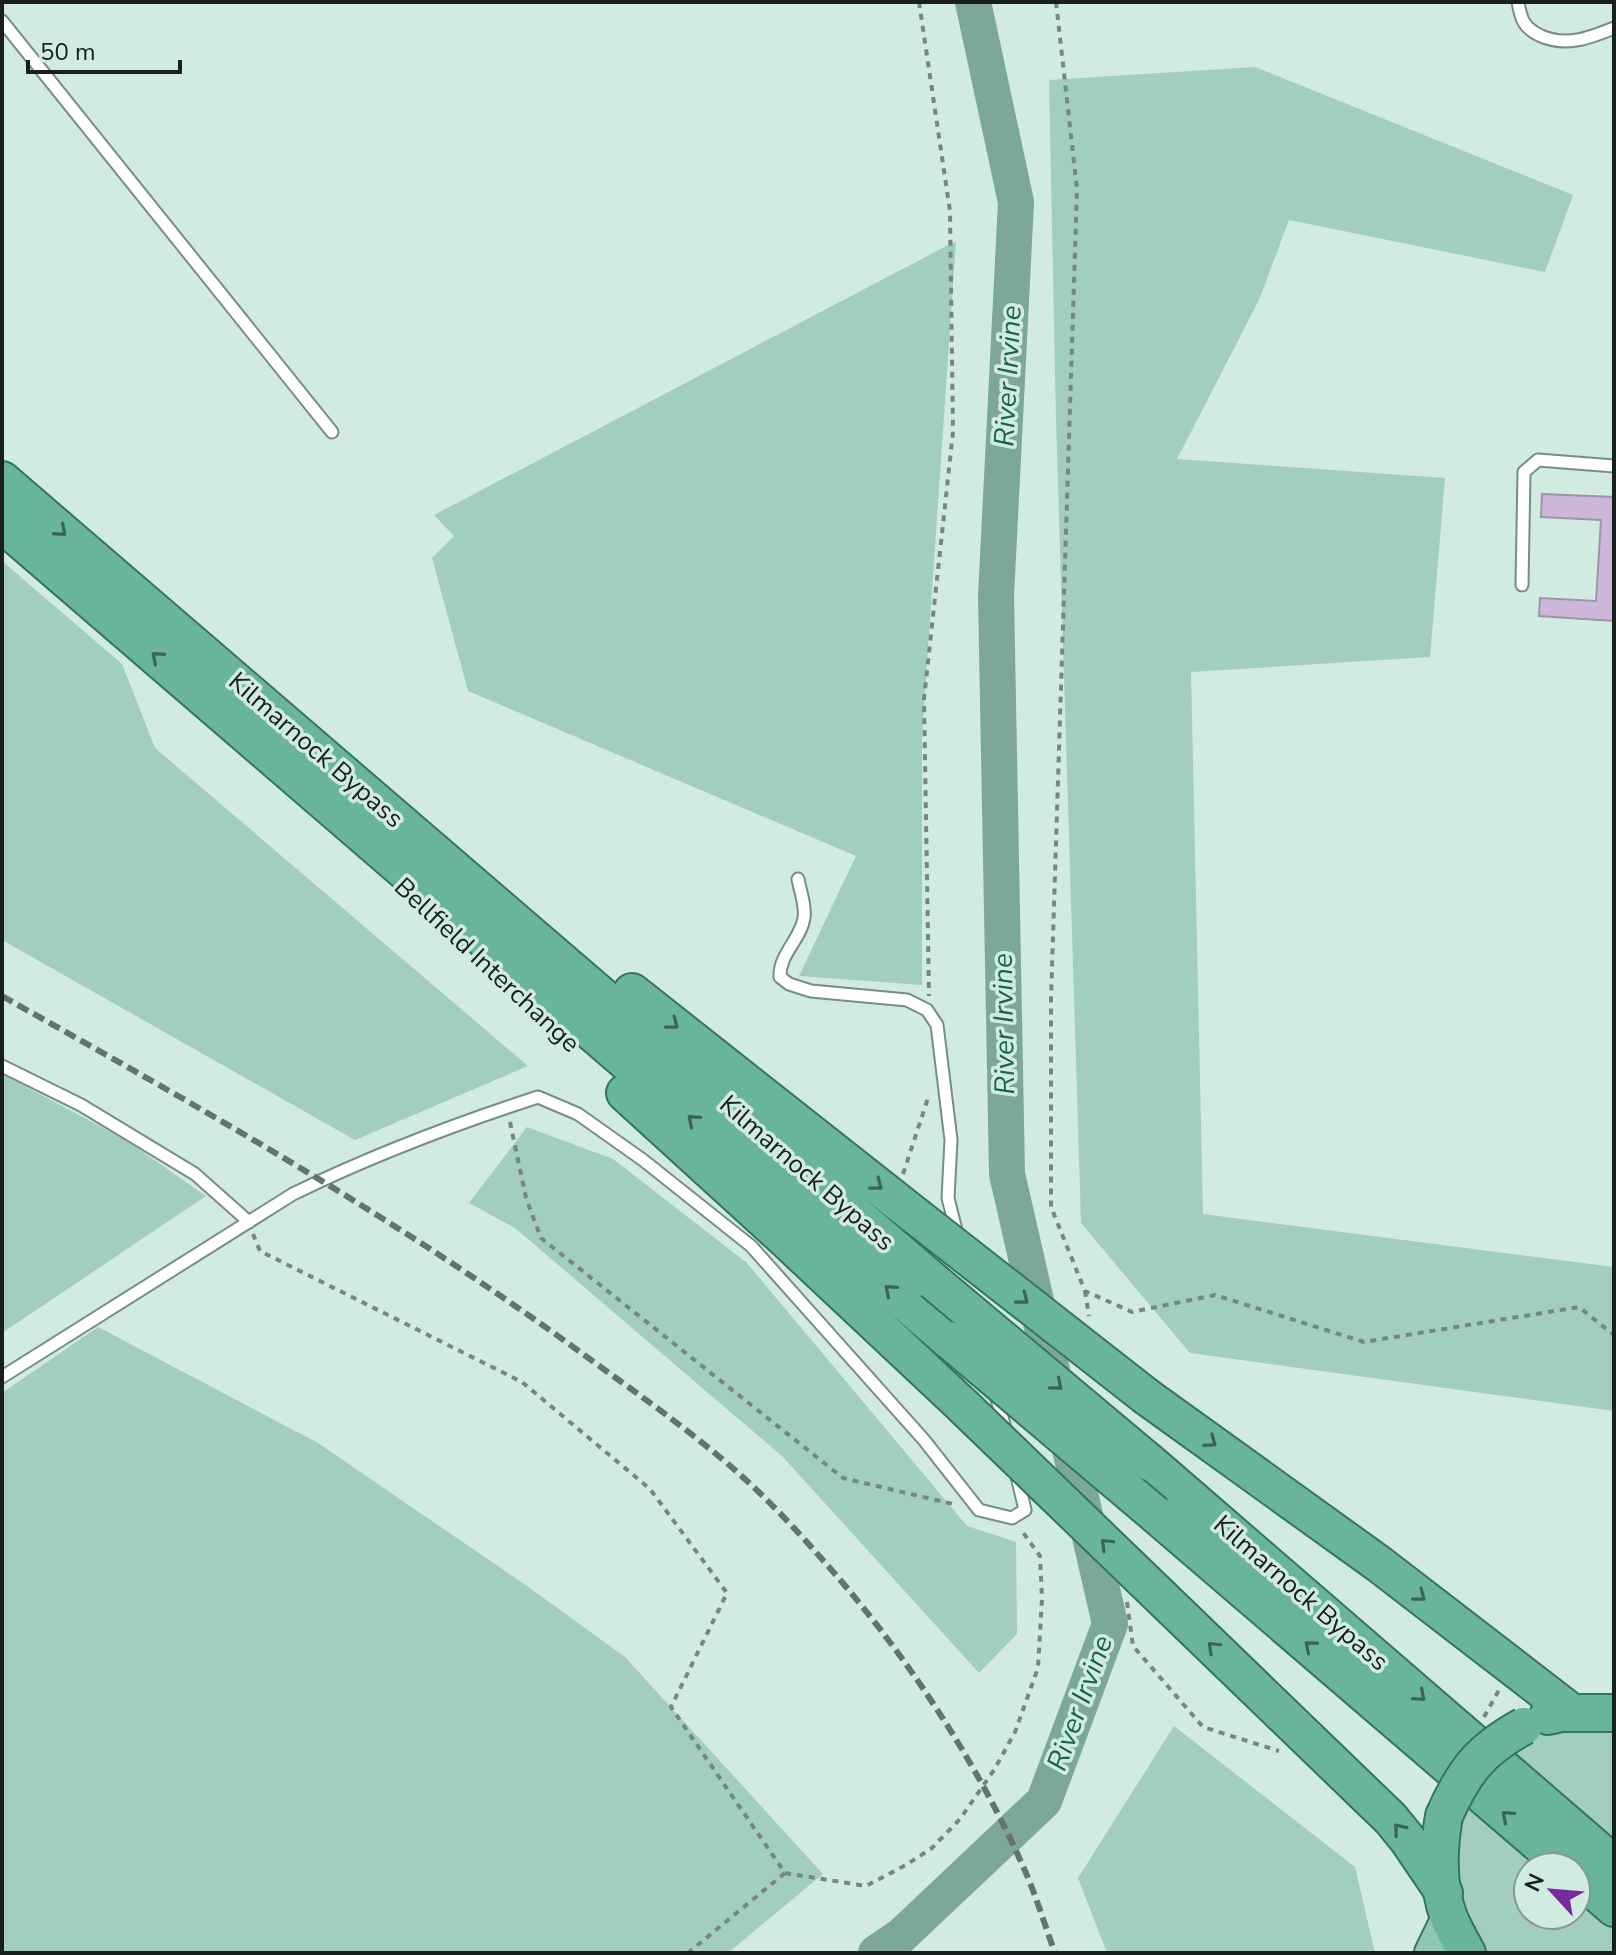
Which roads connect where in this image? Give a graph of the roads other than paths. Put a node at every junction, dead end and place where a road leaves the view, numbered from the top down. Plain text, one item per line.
1 (1518, 2) edge
2 (2, 21) edge
3 (1614, 28) edge
4 (332, 432) dead end
5 (1614, 466) edge
6 (2, 480) edge
7 (2, 524) edge
8 (1522, 585) dead end
9 (206, 677) junction
10 (798, 879) dead end
11 (2, 1066) edge
12 (249, 1222) junction
13 (950, 1277) junction
14 (973, 1302) dead end
15 (965, 1336) junction
16 (988, 1361) dead end
17 (2, 1377) edge
18 (1599, 1711) edge
19 (1547, 1851) edge
20 (1614, 1864) edge
21 (1592, 1889) edge
22 (1446, 1905) junction
23 (1614, 1908) edge
24 (1432, 1953) edge
25 (1467, 1953) edge

1 - 3 lane
2 - 4 lane
5 - 8 lane
6 -> 9 highway, Kilmarnock Bypass
9 -> 7 highway, Kilmarnock Bypass
9 - 13 highway, Kilmarnock Bypass
15 -> 9 highway, Kilmarnock Bypass
9 -> 18 highway, bridge
22 -> 9 highway, Bellfield Interchange, bridge
10 - 13 lane
11 - 12 lane
12 - 16 lane
12 - 17 lane
13 -> 20 highway, Kilmarnock Bypass, bridge
14 - 15 lane
19 -> 15 highway, Kilmarnock Bypass, bridge
18 - 22 highway, bridge
21 - 23 highway
22 - 24 main road
22 - 25 highway

